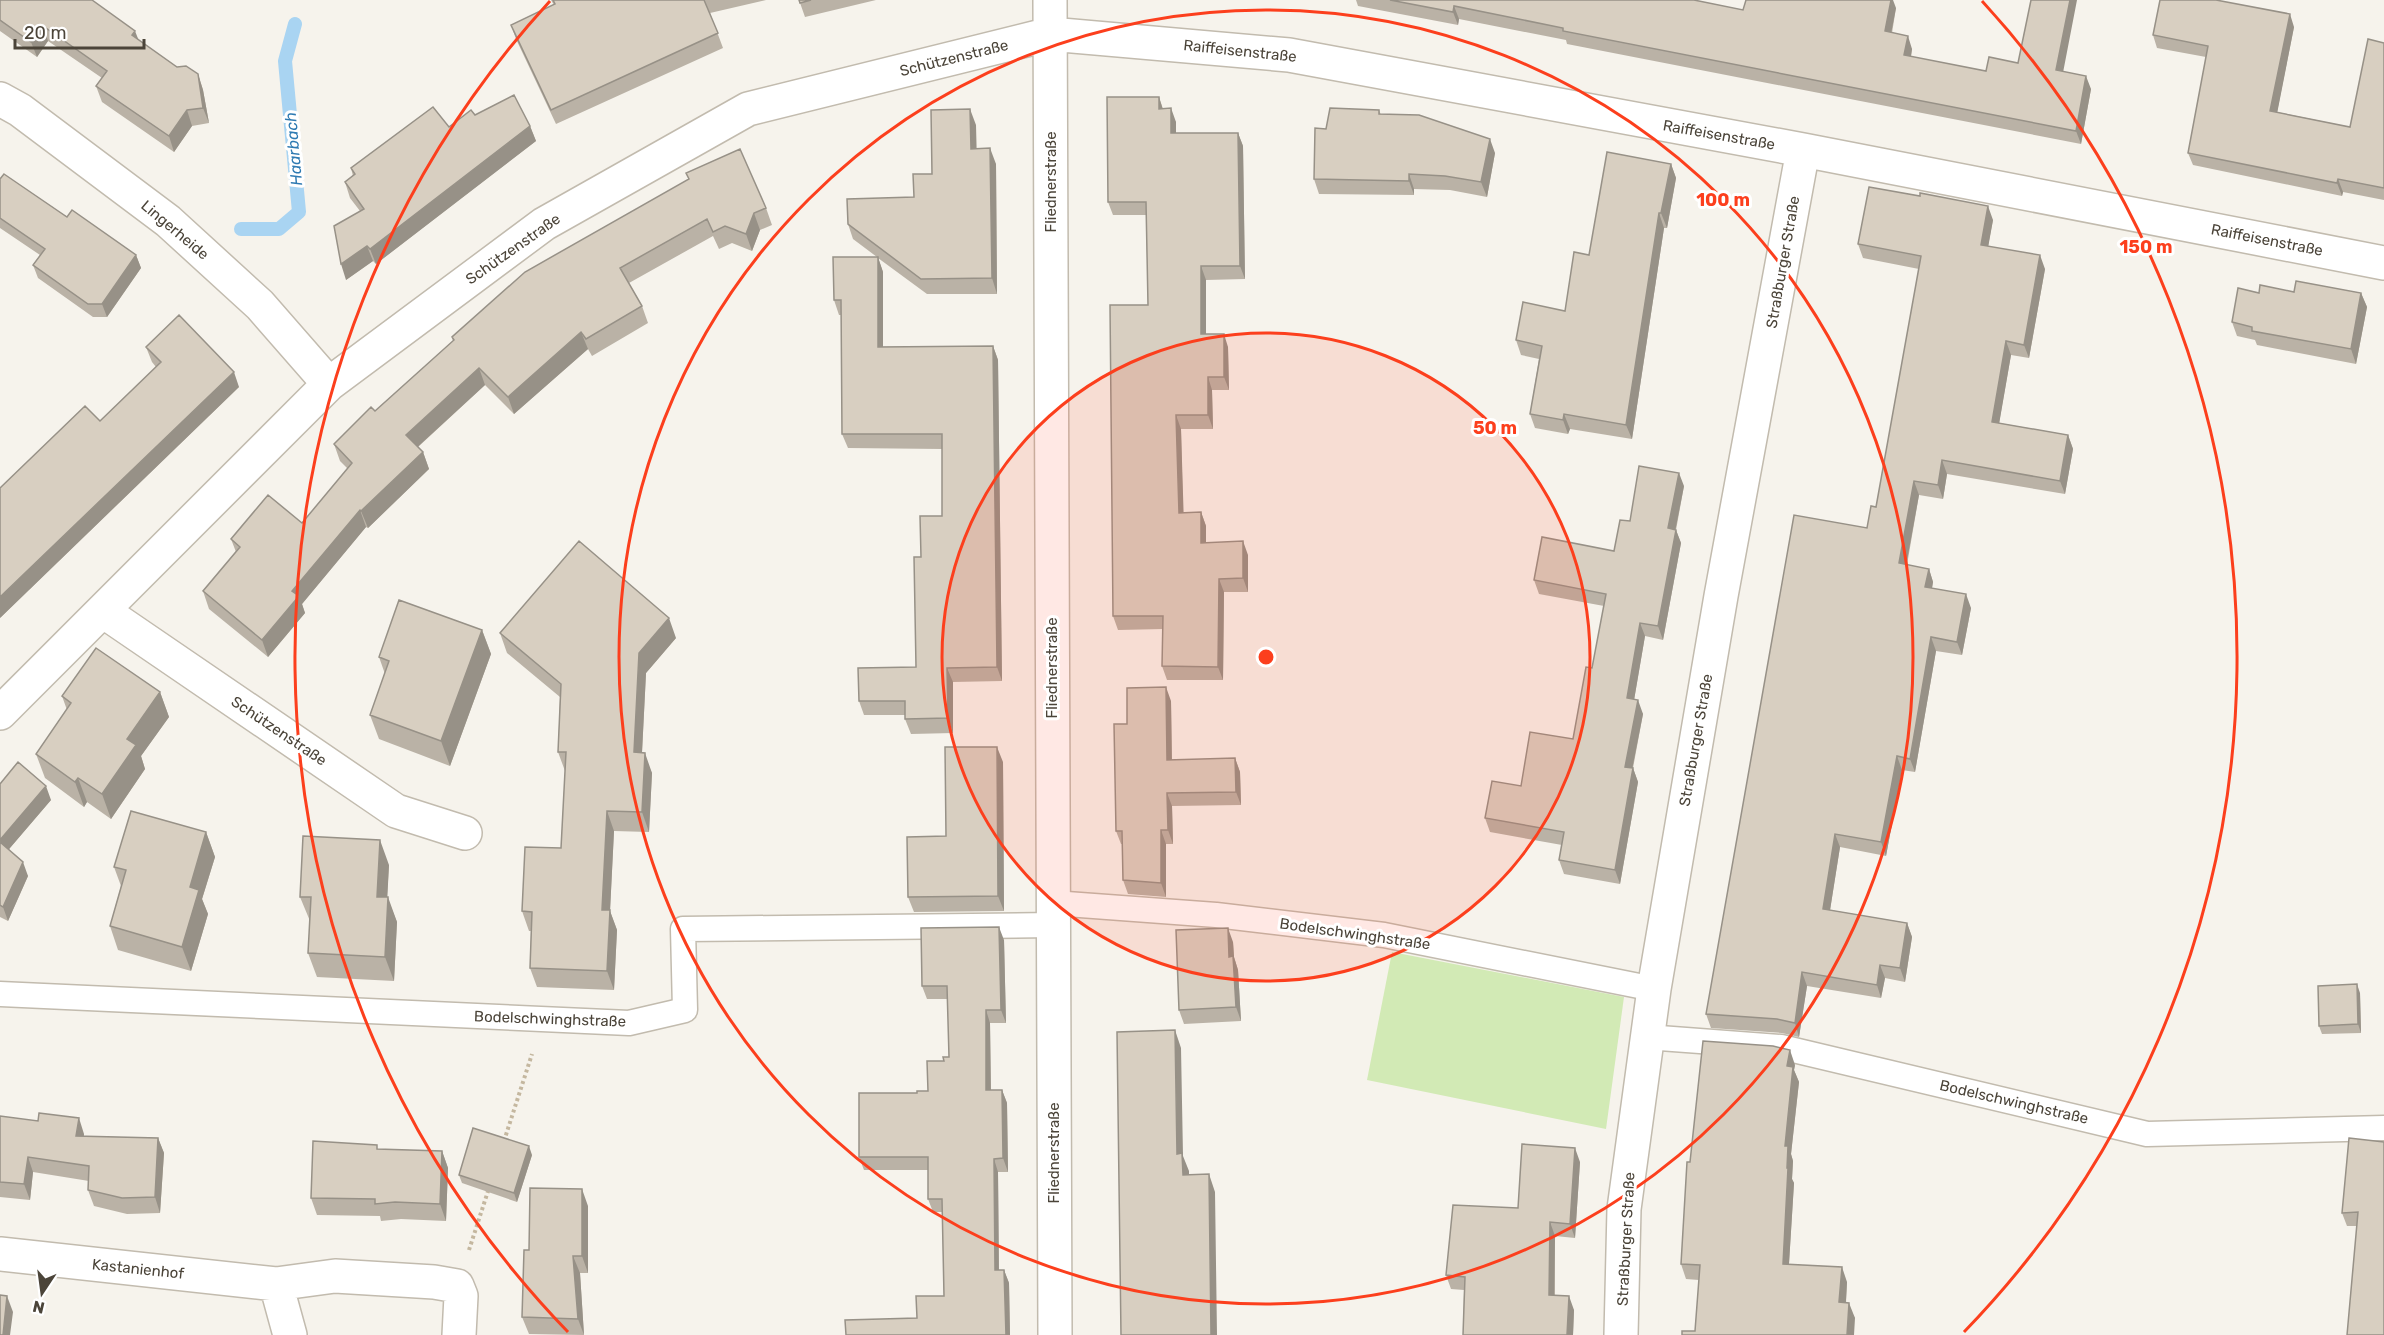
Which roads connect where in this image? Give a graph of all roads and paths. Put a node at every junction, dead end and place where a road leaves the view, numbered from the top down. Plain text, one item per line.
1 (1050, 0) edge
2 (1050, 34) junction
3 (0, 99) edge
4 (1803, 150) junction
5 (2384, 263) edge
6 (329, 384) junction
7 (103, 611) junction
8 (0, 713) edge
9 (465, 833) dead end
10 (1053, 914) junction
11 (1654, 989) junction
12 (0, 994) edge
13 (543, 1019) junction
14 (1646, 1037) junction
15 (2384, 1128) edge
16 (504, 1142) edge
17 (489, 1186) edge
18 (0, 1254) edge
19 (276, 1284) junction
20 (457, 1286) junction
21 (290, 1335) edge
22 (459, 1335) edge
23 (1055, 1335) edge
24 (1621, 1335) edge

1 - 2 street, Fliednerstraße
2 - 4 street, Raiffeisenstraße
2 - 6 street, Schützenstraße
2 - 10 street, Fliednerstraße
3 - 6 street, Lingerheide
4 - 5 street, Raiffeisenstraße
4 - 11 street, Straßburger Straße
6 - 7 street, Schützenstraße
7 - 8 street, Schützenstraße
7 - 9 street, Schützenstraße
10 - 11 lane, Bodelschwinghstraße
10 - 13 lane, Bodelschwinghstraße
10 - 23 street, Fliednerstraße
11 - 14 street, Straßburger Straße
12 - 13 lane, Bodelschwinghstraße
13 - 16 path
14 - 15 lane, Bodelschwinghstraße
14 - 24 street, Straßburger Straße
17 - 20 path
18 - 19 street, Kastanienhof
19 - 20 street, Kastanienhof
19 - 21 street
20 - 22 street

